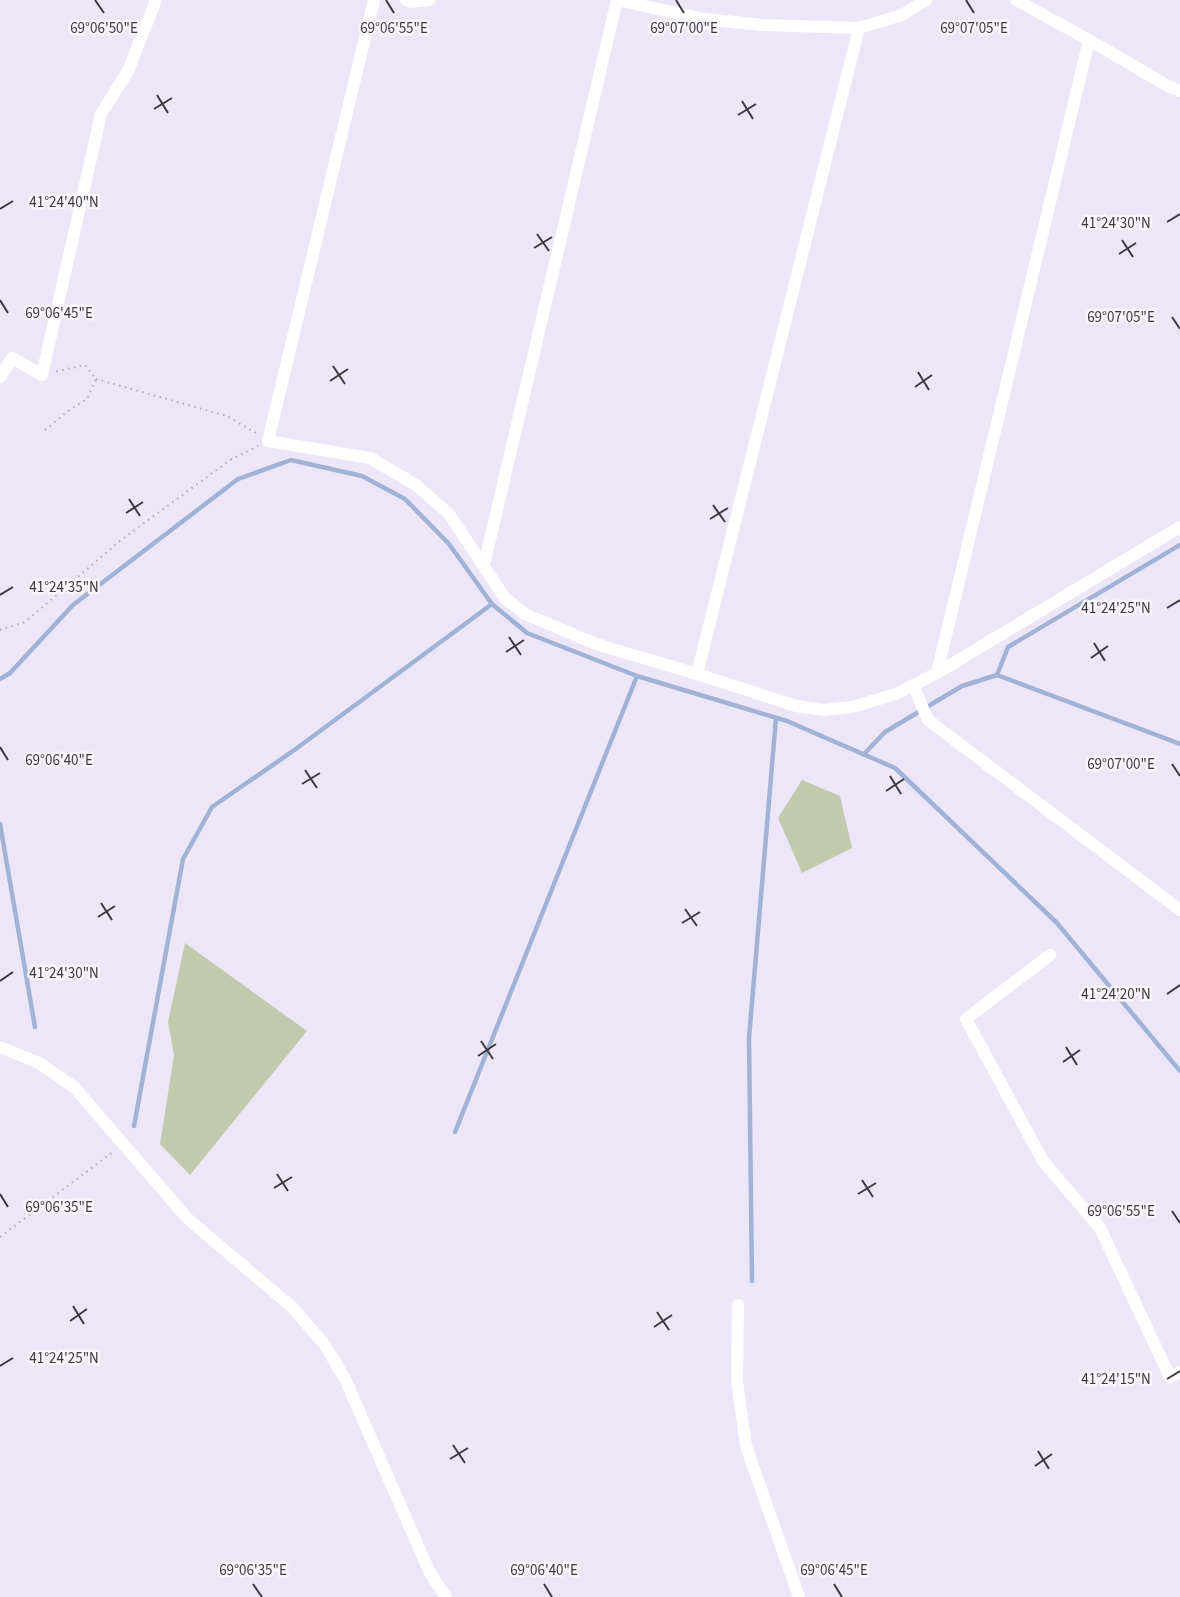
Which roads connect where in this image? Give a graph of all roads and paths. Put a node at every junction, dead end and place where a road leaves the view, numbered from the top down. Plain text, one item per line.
1 (156, 0) edge
2 (374, 0) edge
3 (406, 0) edge
4 (429, 0) edge
5 (617, 0) edge
6 (926, 0) edge
7 (1016, 0) edge
8 (859, 28) junction
9 (1089, 39) junction
10 (1180, 91) edge
11 (42, 375) junction
12 (0, 377) edge
13 (96, 379) junction
14 (45, 430) dead end
15 (268, 441) junction
16 (1180, 527) edge
17 (484, 565) junction
18 (0, 630) edge
19 (937, 673) junction
20 (697, 674) junction
21 (913, 685) junction
22 (1180, 910) edge
23 (1050, 955) dead end
24 (0, 1047) edge
25 (123, 1144) junction
26 (0, 1237) edge
27 (738, 1305) dead end
28 (1180, 1372) edge
29 (446, 1597) edge
30 (799, 1597) edge

1 - 11 street
2 - 15 street
3 - 4 street
5 - 8 street
5 - 17 street
6 - 8 street
7 - 9 street
8 - 20 street
9 - 10 street
9 - 19 street
11 - 12 street
11 - 13 path
13 - 14 path
13 - 15 path
15 - 17 street
15 - 18 path
16 - 19 street
17 - 20 street
19 - 21 street
20 - 21 street
21 - 22 street
23 - 28 street
24 - 25 street
25 - 26 path
25 - 29 street
27 - 30 street

